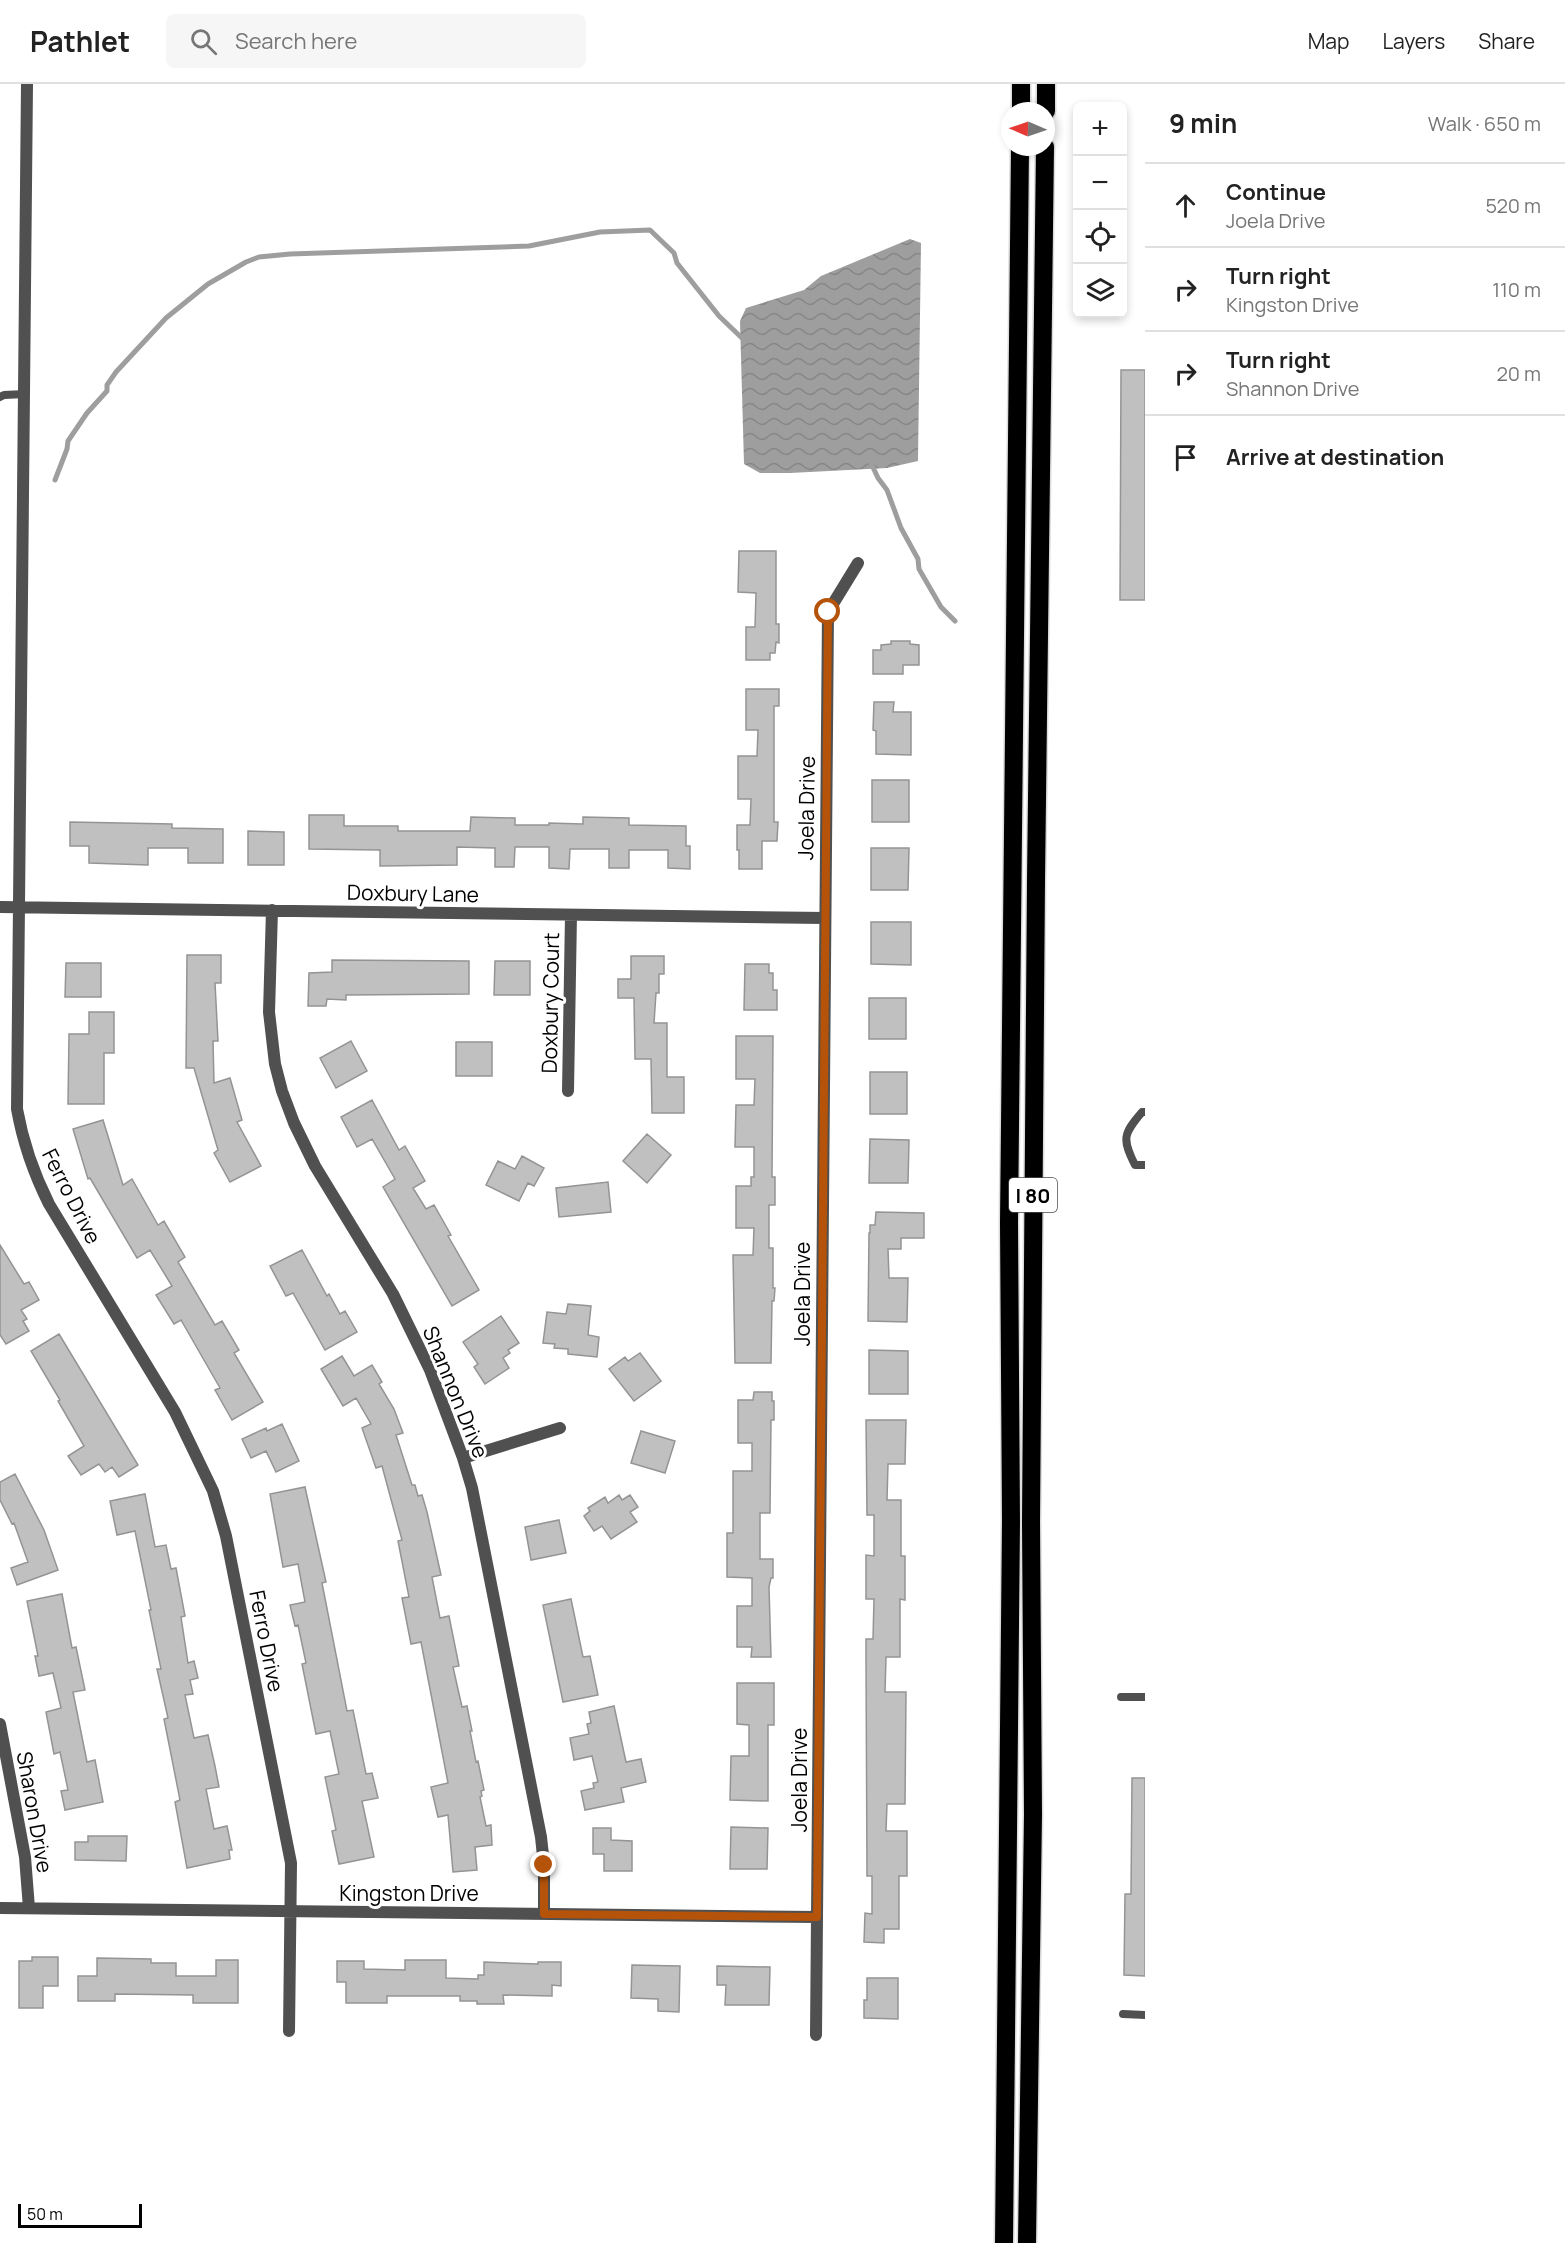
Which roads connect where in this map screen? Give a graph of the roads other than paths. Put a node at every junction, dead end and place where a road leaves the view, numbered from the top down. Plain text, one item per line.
1 (27, 84) edge
2 (1021, 84) edge
3 (1046, 84) edge
4 (1021, 102) edge
5 (1046, 102) edge
6 (1020, 156) edge
7 (1045, 156) edge
8 (25, 394) junction
9 (1, 395) edge
10 (858, 563) dead end
11 (19, 906) junction
12 (0, 907) edge
13 (272, 910) junction
14 (571, 915) junction
15 (825, 918) junction
16 (568, 1091) dead end
17 (1145, 1112) edge
18 (1145, 1165) edge
19 (560, 1428) dead end
20 (463, 1458) junction
21 (1121, 1697) dead end
22 (1145, 1697) edge
23 (0, 1724) edge
24 (0, 1908) edge
25 (29, 1908) junction
26 (292, 1912) junction
27 (544, 1914) junction
28 (817, 1917) junction
29 (1123, 2014) dead end
30 (1145, 2015) edge
31 (290, 2031) dead end
32 (816, 2035) dead end
33 (1004, 2243) edge
34 (1027, 2243) edge

1 - 8 street, Ferro Drive
2 - 4 highway
3 - 5 highway
6 - 33 highway, I 80
7 - 34 highway, I 80
8 - 9 lane
8 - 11 street, Ferro Drive
10 - 15 street, Joela Drive
11 - 12 street, Doxbury Lane
11 - 13 street, Doxbury Lane
11 - 26 street, Ferro Drive
13 - 14 street, Doxbury Lane
13 - 20 street, Shannon Drive
14 - 15 street, Doxbury Lane
14 - 16 street, Doxbury Court
15 - 28 street, Joela Drive
17 - 18 lane
19 - 20 street
20 - 27 street, Shannon Drive
21 - 22 lane
23 - 25 street, Sharon Drive
24 - 25 street, Kingston Drive
25 - 26 street, Kingston Drive
26 - 27 street, Kingston Drive
26 - 31 street, Ferro Drive
27 - 28 street, Kingston Drive
28 - 32 street, Joela Drive
29 - 30 lane

